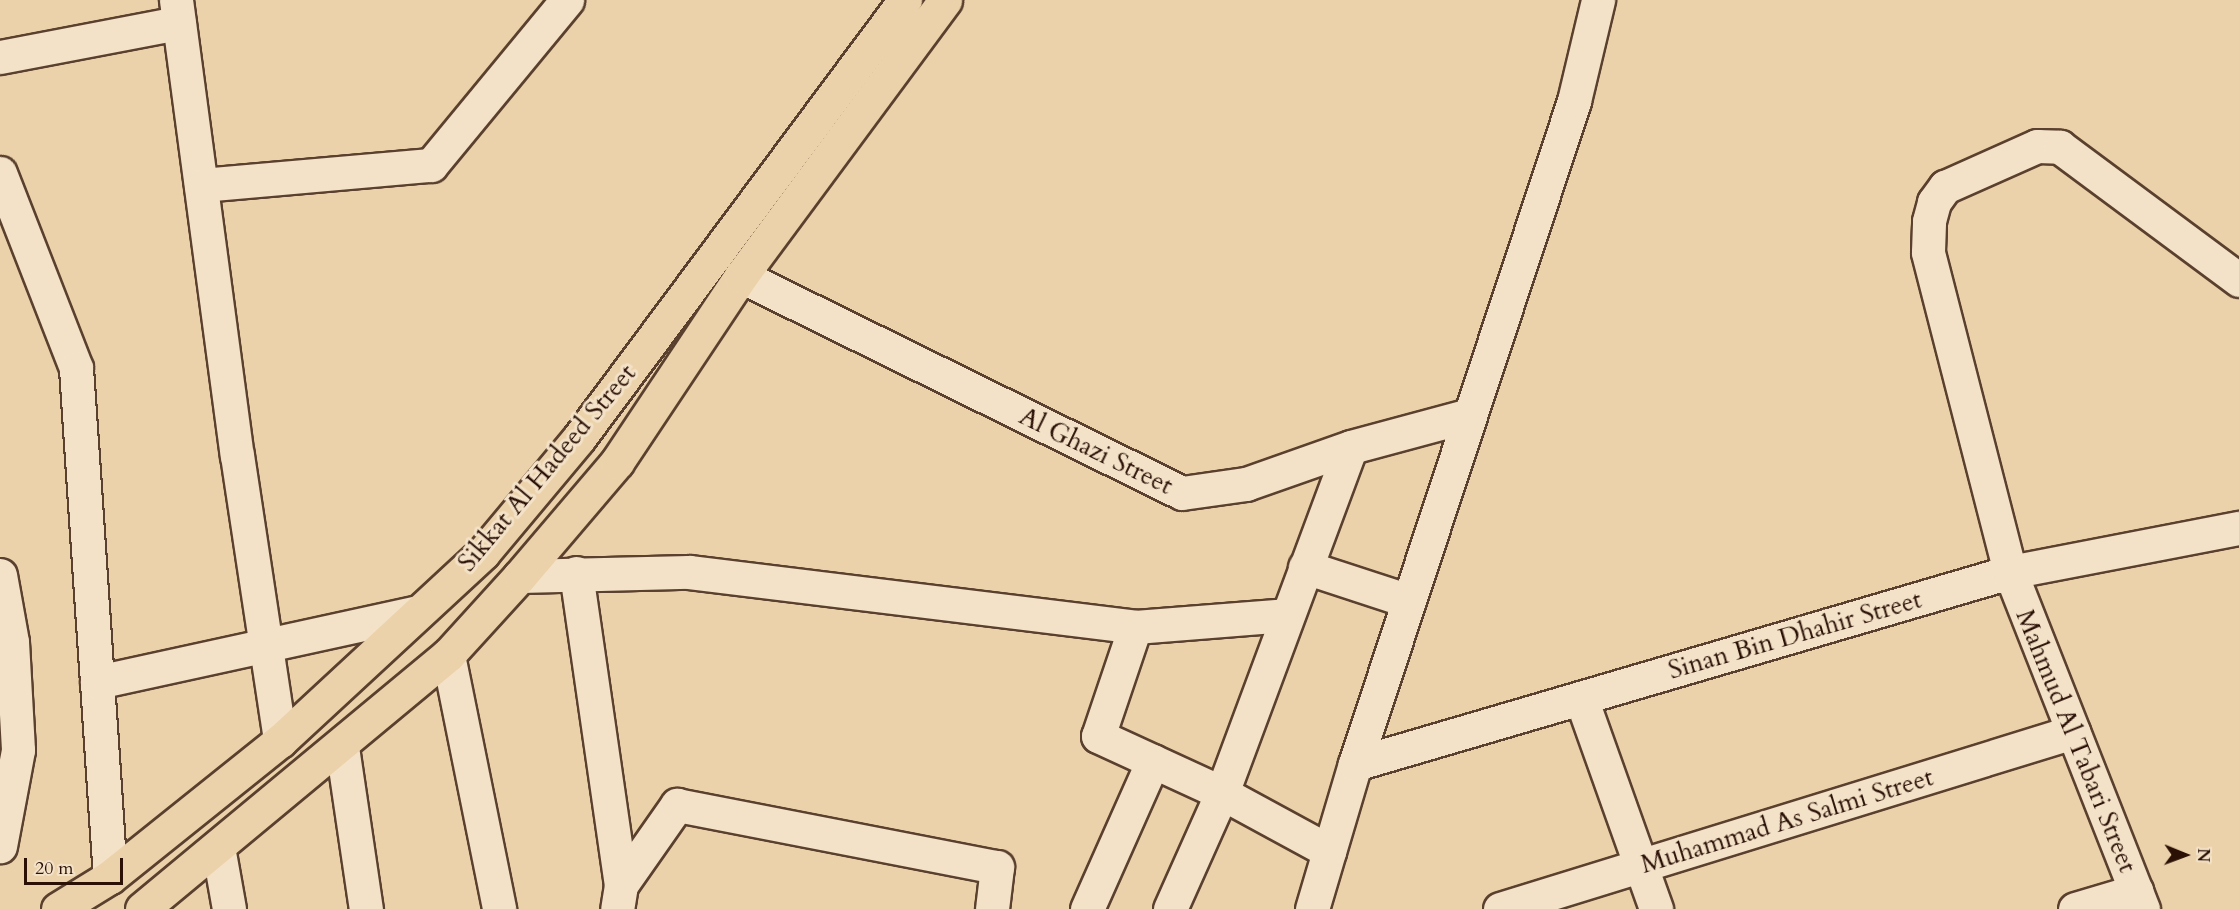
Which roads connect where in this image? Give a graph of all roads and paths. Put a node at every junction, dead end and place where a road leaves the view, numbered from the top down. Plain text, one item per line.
1 (567, 0) edge
2 (905, 0) edge
3 (945, 0) edge
4 (1598, 0) edge
5 (178, 11) edge
6 (0, 57) edge
7 (0, 173) edge
8 (201, 185) junction
9 (741, 276) junction
10 (2239, 280) edge
11 (1470, 415) junction
12 (1351, 447) junction
13 (2238, 531) edge
14 (1305, 567) junction
15 (576, 573) junction
16 (2010, 573) junction
17 (0, 575) edge
18 (520, 576) junction
19 (1409, 601) junction
20 (417, 612) junction
21 (1286, 615) junction
22 (1135, 627) junction
23 (12, 642) junction
24 (266, 645) junction
25 (448, 655) junction
26 (0, 681) edge
27 (97, 682) junction
28 (1581, 698) junction
29 (2073, 732) junction
30 (280, 741) junction
31 (342, 747) junction
32 (1153, 761) junction
33 (1356, 764) junction
34 (1222, 793) junction
35 (0, 846) edge
36 (218, 847) junction
37 (1329, 851) junction
38 (1641, 867) junction
39 (110, 877) junction
40 (619, 897) edge
41 (2140, 900) edge
42 (58, 909) edge
43 (142, 909) edge
44 (229, 909) edge
45 (366, 909) edge
46 (499, 909) edge
47 (992, 909) edge
48 (1087, 909) edge
49 (1170, 909) edge
50 (1312, 909) edge
51 (1500, 909) edge
52 (1656, 909) edge
53 (2075, 909) edge

1 - 8 street
2 - 20 main road, Sikkat Al Hadeed Street
3 - 9 main road, Sikkat Al Hadeed Street
4 - 11 street
5 - 6 street
5 - 8 street
7 - 27 street
8 - 24 street
9 - 12 street, Al Ghazi Street
9 - 18 main road, Sikkat Al Hadeed Street
10 - 16 street, Mahmud Al Tabari Street
11 - 12 street, Al Ghazi Street
11 - 19 street
12 - 14 street
13 - 16 street, Sinan Bin Dhahir Street
14 - 19 street
14 - 21 street
15 - 18 street
15 - 22 street
15 - 40 street
16 - 28 street, Sinan Bin Dhahir Street
16 - 29 street, Mahmud Al Tabari Street
17 - 23 street
18 - 25 main road, Sikkat Al Hadeed Street
19 - 33 street
20 - 24 street
20 - 30 main road, Sikkat Al Hadeed Street
21 - 22 street
21 - 34 street
22 - 32 street
23 - 26 street
23 - 35 street
24 - 27 street
24 - 30 street
25 - 31 main road, Sikkat Al Hadeed Street
25 - 46 street
27 - 39 street
28 - 33 street, Sinan Bin Dhahir Street
28 - 38 street
29 - 38 street, Muhammad As Salmi Street
29 - 41 street, Mahmud Al Tabari Street
30 - 39 main road, Sikkat Al Hadeed Street
31 - 36 main road, Sikkat Al Hadeed Street
31 - 45 street
32 - 34 street
32 - 48 street
33 - 37 street
34 - 37 street
34 - 49 street
36 - 43 main road, Sikkat Al Hadeed Street
36 - 44 street
37 - 50 street
38 - 51 street, Muhammad As Salmi Street
38 - 52 street
39 - 42 main road, Sikkat Al Hadeed Street
40 - 47 street
41 - 53 street

